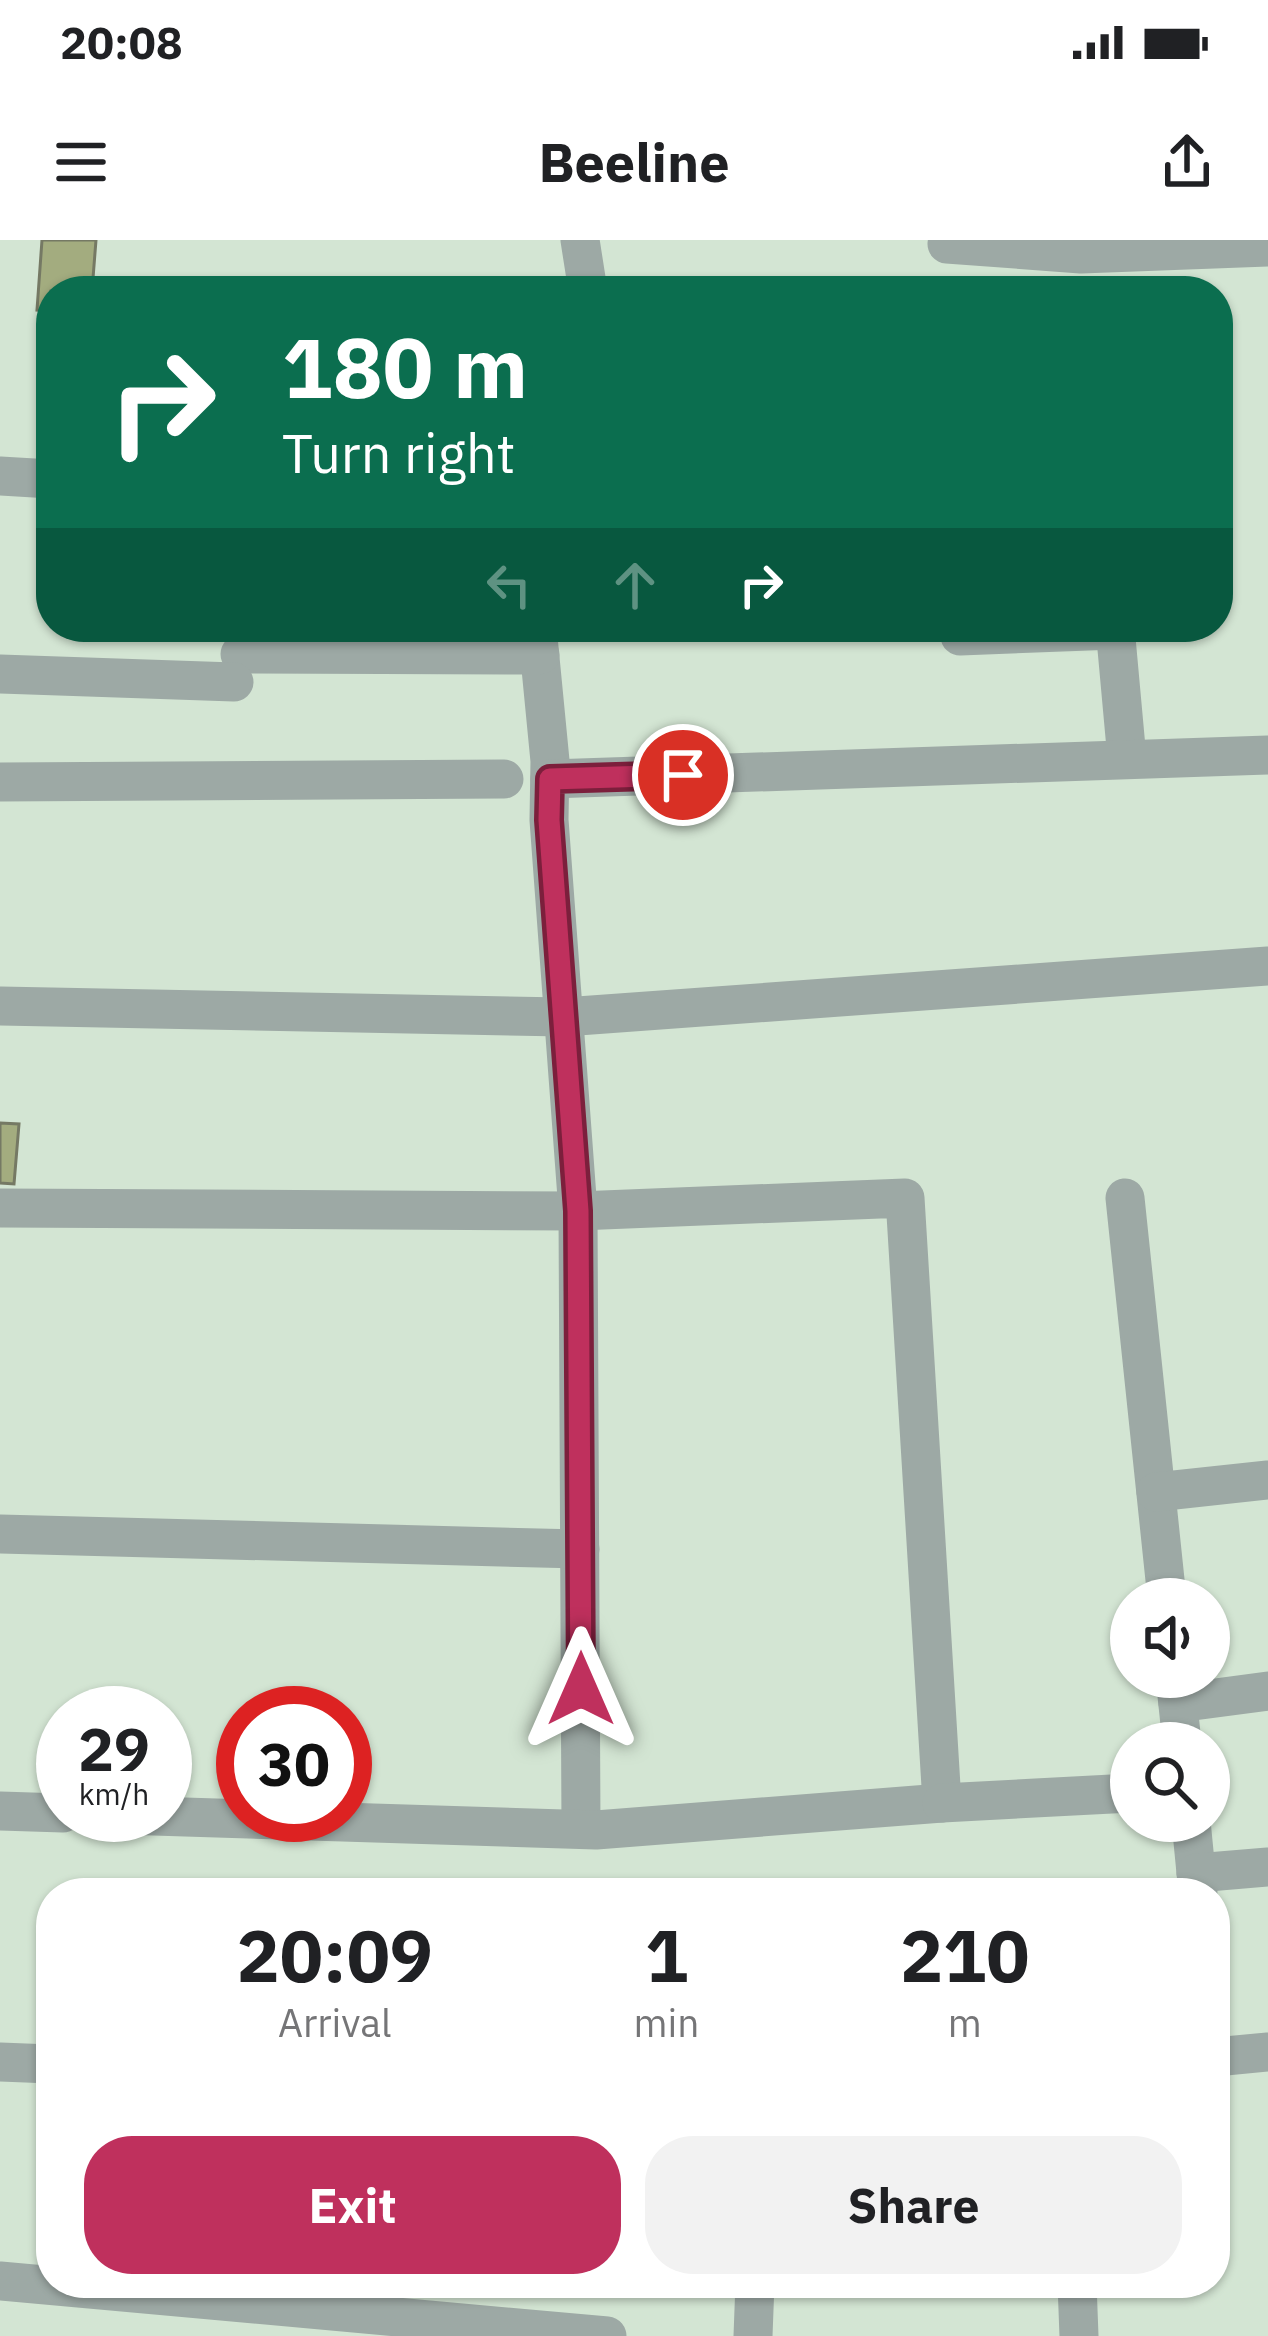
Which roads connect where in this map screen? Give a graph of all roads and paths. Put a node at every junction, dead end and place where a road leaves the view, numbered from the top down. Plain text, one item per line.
1 (580, 240) edge
2 (947, 244) dead end
3 (1268, 247) edge
4 (1083, 272) edge
5 (586, 276) edge
6 (0, 476) edge
7 (36, 478) edge
8 (527, 642) edge
9 (538, 642) edge
10 (1116, 642) edge
11 (0, 674) edge
12 (1268, 755) edge
13 (1127, 759) junction
14 (504, 779) dead end
15 (550, 779) junction
16 (0, 782) edge
17 (1268, 966) edge
18 (0, 1006) edge
19 (564, 1017) junction
20 (1125, 1198) dead end
21 (0, 1208) edge
22 (578, 1211) junction
23 (1268, 1480) edge
24 (1156, 1492) junction
25 (0, 1534) edge
26 (580, 1549) junction
27 (1165, 1578) edge
28 (1230, 1691) edge
29 (1268, 1691) edge
30 (1110, 1794) edge
31 (942, 1803) junction
32 (0, 1811) edge
33 (36, 1812) edge
34 (192, 1817) edge
35 (581, 1829) junction
36 (1193, 1842) edge
37 (1268, 1867) edge
38 (1197, 1878) edge
39 (1219, 1878) edge
40 (1268, 2052) edge
41 (1230, 2055) edge
42 (0, 2062) edge
43 (36, 2063) edge
44 (0, 2281) edge
45 (36, 2284) edge
46 (188, 2298) edge
47 (754, 2298) edge
48 (1078, 2298) edge
49 (607, 2336) edge
50 (753, 2336) edge
51 (1079, 2336) edge

1 - 5 street
2 - 4 street
3 - 4 street
6 - 7 street
8 - 11 street
9 - 15 street
10 - 13 street
12 - 13 street
13 - 15 street
14 - 16 street
15 - 19 street
17 - 19 street
18 - 19 street
19 - 22 street
20 - 24 street
21 - 22 street
22 - 26 street
22 - 31 street
23 - 24 street
24 - 27 street
25 - 26 street
26 - 35 street
28 - 29 street
30 - 31 street
31 - 35 street
32 - 33 street
34 - 35 street
36 - 38 street
37 - 39 street
40 - 41 street
42 - 43 street
44 - 45 street
46 - 49 street
47 - 50 street
48 - 51 street

